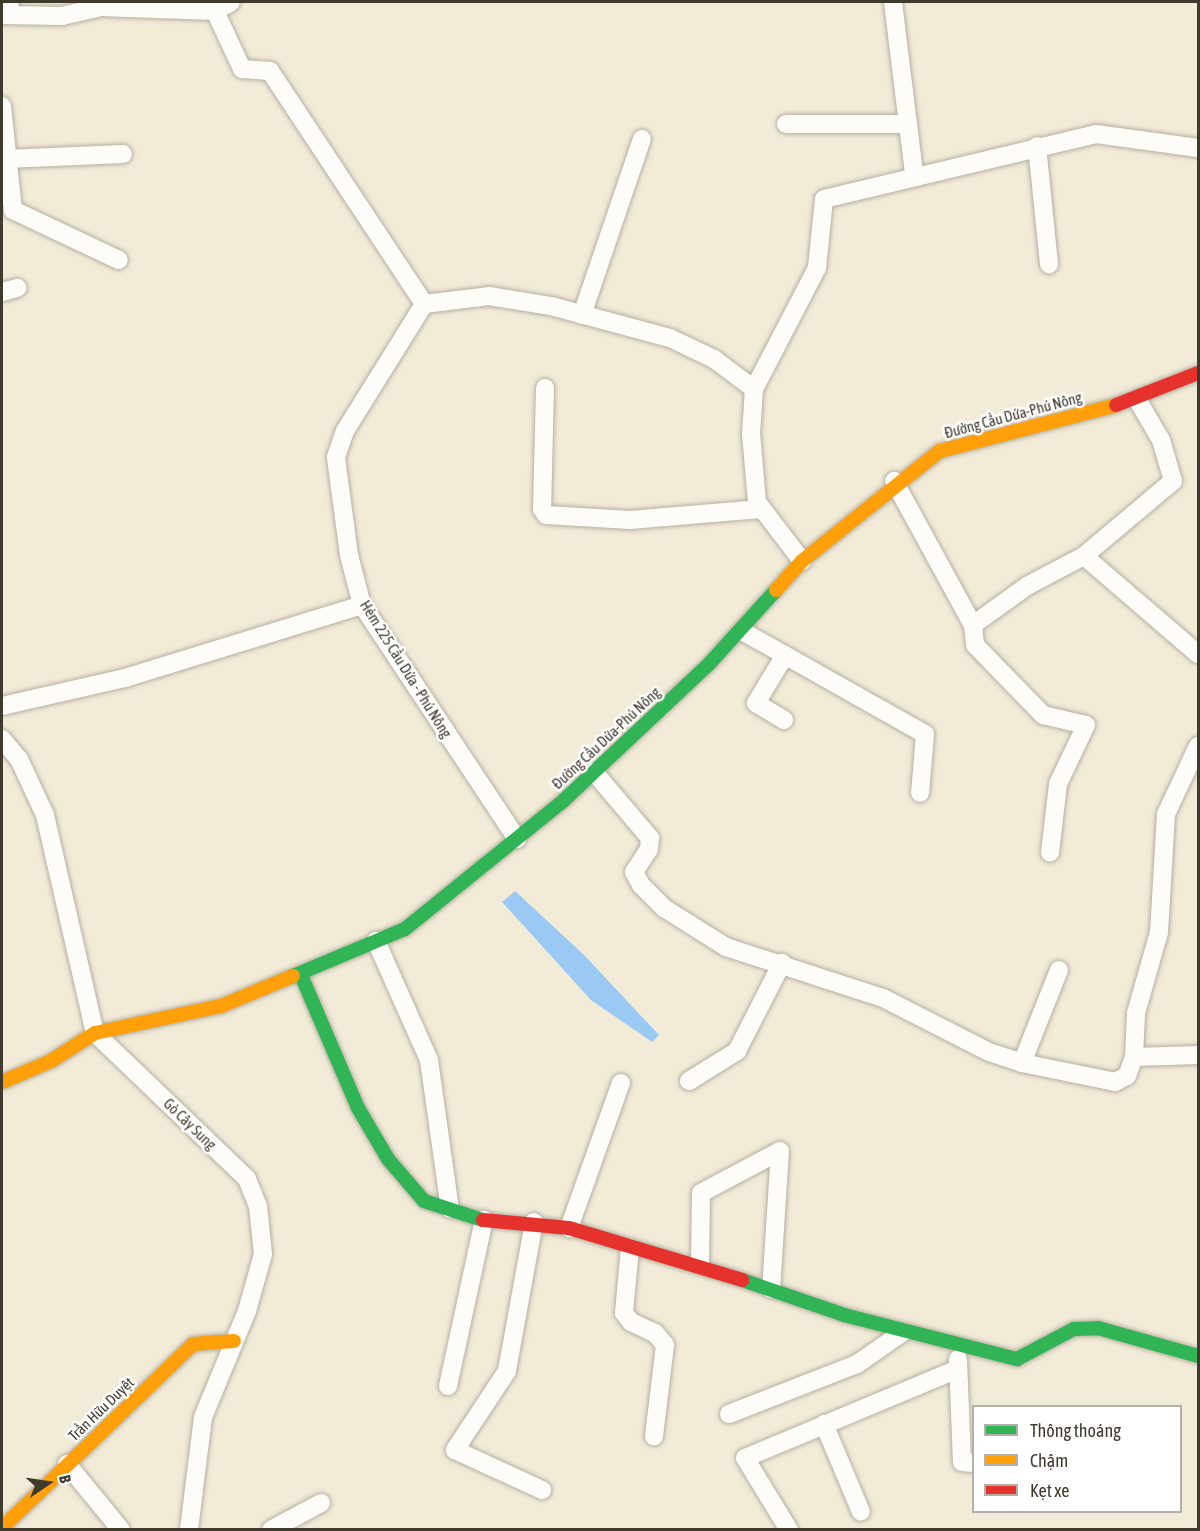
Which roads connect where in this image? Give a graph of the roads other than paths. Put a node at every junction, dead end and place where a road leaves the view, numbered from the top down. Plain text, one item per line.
1 (231, 2) edge
2 (894, 2) edge
3 (215, 11) junction
4 (6, 13) edge
5 (2, 106) edge
6 (786, 124) dead end
7 (908, 124) junction
8 (642, 139) dead end
9 (1037, 146) junction
10 (1198, 148) edge
11 (123, 154) dead end
12 (6, 159) junction
13 (914, 174) junction
14 (119, 260) dead end
15 (1049, 264) dead end
16 (424, 304) junction
17 (582, 315) junction
18 (1198, 373) edge
19 (546, 388) dead end
20 (754, 389) junction
21 (1137, 399) junction
22 (894, 481) junction
23 (760, 508) junction
24 (1084, 556) junction
25 (802, 561) junction
26 (362, 605) junction
27 (973, 625) junction
28 (742, 631) junction
29 (1198, 654) edge
30 (785, 655) junction
31 (2, 706) edge
32 (784, 720) dead end
33 (2, 739) edge
34 (1198, 746) edge
35 (594, 772) junction
36 (920, 793) dead end
37 (517, 839) junction
38 (1050, 853) dead end
39 (376, 941) junction
40 (782, 963) junction
41 (1059, 970) dead end
42 (301, 975) junction
43 (95, 1033) junction
44 (1198, 1055) edge
45 (1134, 1057) junction
46 (1023, 1063) junction
47 (689, 1081) dead end
48 (2, 1082) edge
49 (621, 1083) dead end
50 (450, 1209) junction
51 (484, 1220) junction
52 (534, 1222) junction
53 (569, 1228) junction
54 (630, 1248) junction
55 (700, 1265) junction
56 (771, 1289) junction
57 (903, 1332) junction
58 (234, 1341) junction
59 (957, 1345) junction
60 (1198, 1356) edge
61 (958, 1369) junction
62 (448, 1386) dead end
63 (729, 1414) dead end
64 (824, 1424) junction
65 (654, 1436) dead end
66 (972, 1463) edge
67 (67, 1464) junction
68 (542, 1490) dead end
69 (321, 1503) dead end
70 (861, 1512) dead end
71 (2, 1528) edge
72 (121, 1530) edge
73 (189, 1530) edge
74 (271, 1530) edge
75 (789, 1530) edge

1 - 3 street
2 - 7 street
3 - 4 street
3 - 16 street
5 - 12 street
6 - 7 street
7 - 13 street
8 - 17 street
9 - 10 street
9 - 13 street
9 - 15 street
11 - 12 street
12 - 14 street
13 - 20 street
16 - 17 street
16 - 26 street, Hẻm 225 Cầu Dứa - Phú Nông
17 - 20 street
18 - 21 street, Đường Cầu Dứa-Phú Nông
19 - 23 street
20 - 23 street
21 - 22 street, Đường Cầu Dứa-Phú Nông
21 - 24 street
22 - 25 street, Đường Cầu Dứa-Phú Nông
22 - 27 street
23 - 25 street
24 - 27 street
24 - 29 street
25 - 28 street, Đường Cầu Dứa-Phú Nông
26 - 31 street
26 - 37 street, Hẻm 225 Cầu Dứa - Phú Nông
27 - 38 street
28 - 30 street
28 - 35 street, Đường Cầu Dứa-Phú Nông
30 - 32 street
30 - 36 street
33 - 43 street
34 - 45 street
35 - 37 street, Đường Cầu Dứa-Phú Nông
35 - 40 street
37 - 39 street, Đường Cầu Dứa-Phú Nông
39 - 42 street, Đường Cầu Dứa-Phú Nông
39 - 50 street
40 - 46 street
40 - 47 street
41 - 46 street
42 - 43 street, Đường Cầu Dứa-Phú Nông
42 - 50 street
43 - 48 street, Đường Cầu Dứa-Phú Nông
43 - 58 street, Gò Cây Sung
44 - 45 street
45 - 46 street
49 - 53 street
50 - 51 street
51 - 52 street
51 - 62 street
52 - 53 street
52 - 68 street
53 - 54 street
54 - 55 street
54 - 65 street
55 - 56 street
55 - 56 street
56 - 57 street
57 - 59 street
57 - 63 street
58 - 67 street, Trần Hữu Duyệt
58 - 73 street, Gò Cây Sung
59 - 60 street
59 - 61 street
61 - 64 street
61 - 66 street
64 - 70 street
64 - 75 street
67 - 71 street, Trần Hữu Duyệt
67 - 72 street
69 - 74 street

